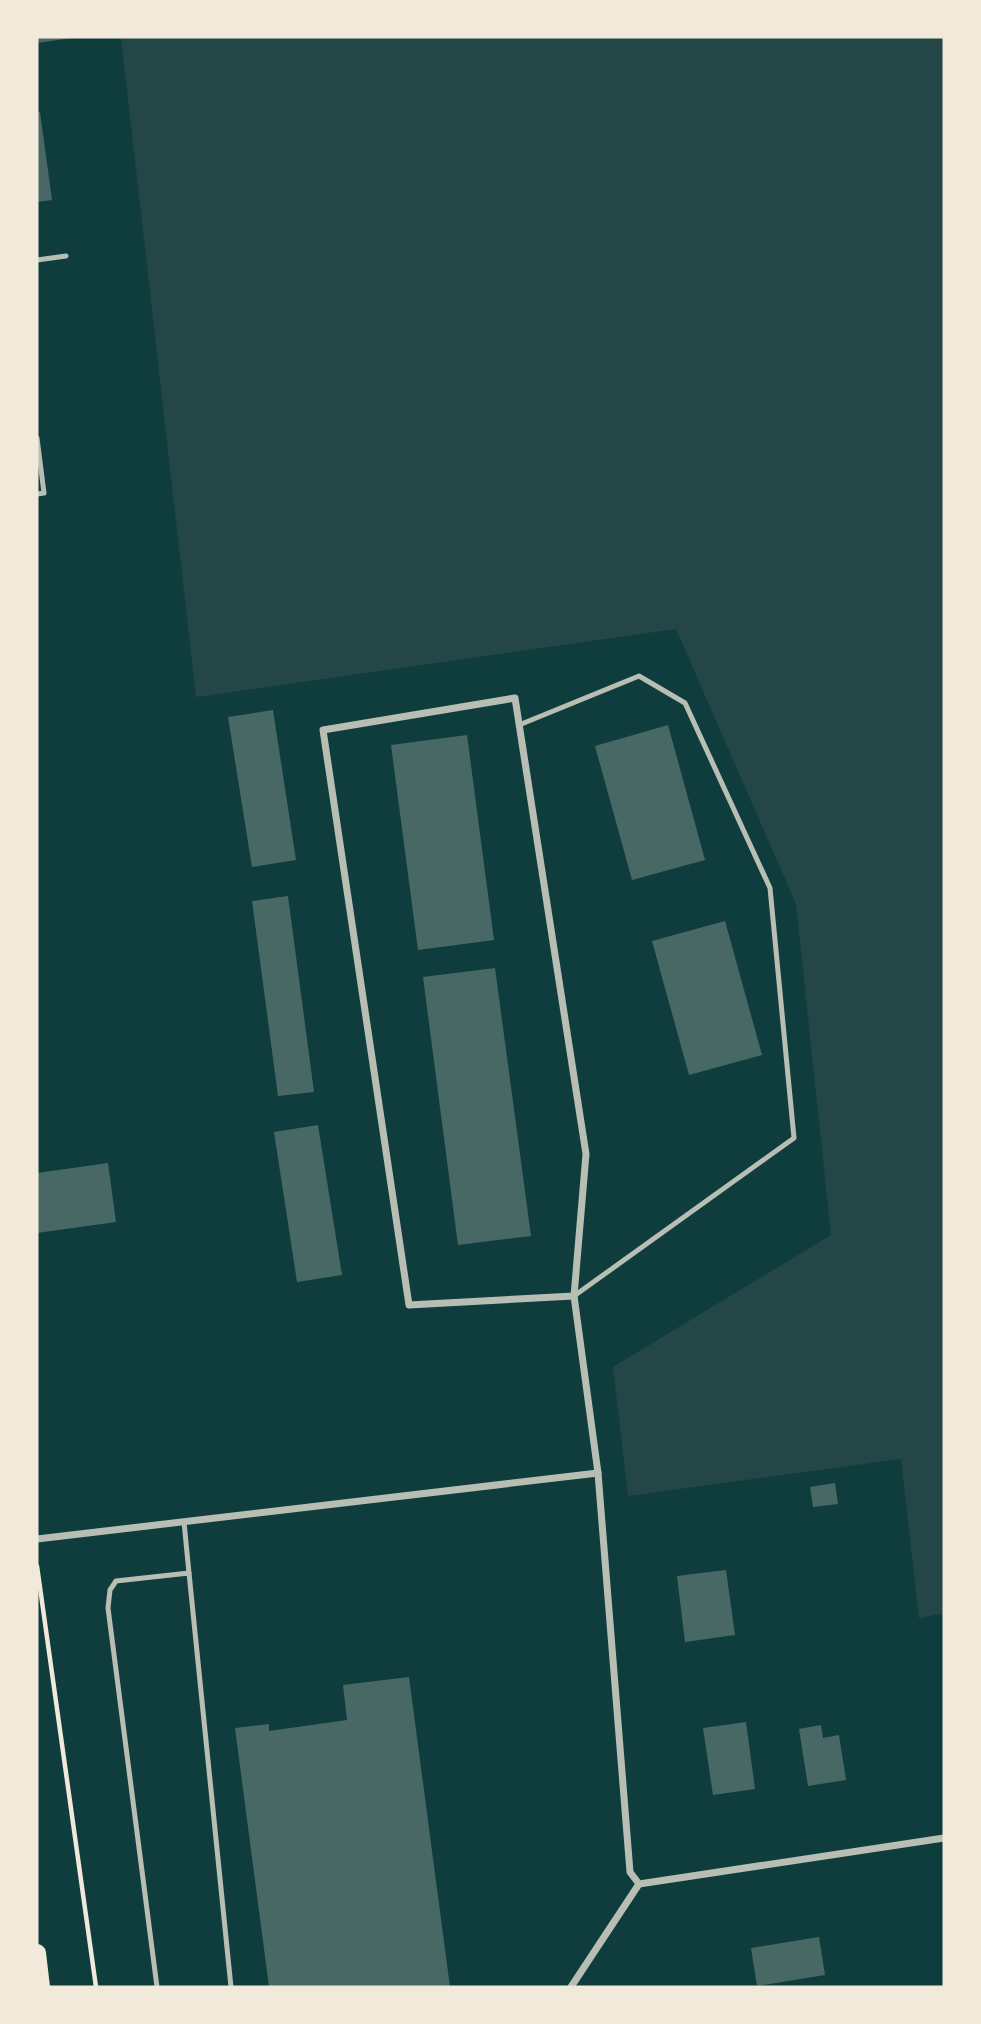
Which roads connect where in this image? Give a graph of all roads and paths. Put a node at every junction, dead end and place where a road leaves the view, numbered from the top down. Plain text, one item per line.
1 (66, 256) dead end
2 (37, 260) edge
3 (37, 438) edge
4 (37, 494) edge
5 (519, 725) junction
6 (574, 1296) junction
7 (598, 1473) junction
8 (184, 1521) junction
9 (37, 1539) edge
10 (37, 1566) edge
11 (189, 1573) junction
12 (944, 1838) edge
13 (639, 1884) junction
14 (37, 1953) edge
15 (41, 1987) edge
16 (96, 1987) edge
17 (157, 1987) edge
18 (231, 1987) edge
19 (571, 1987) edge

1 - 2 lane
3 - 4 lane
5 - 6 street
5 - 6 lane
5 - 6 street
6 - 7 street
7 - 8 street
7 - 13 street
8 - 9 street
8 - 11 lane
10 - 16 path
11 - 17 lane
11 - 18 lane
12 - 13 street
13 - 19 street
14 - 15 main road

